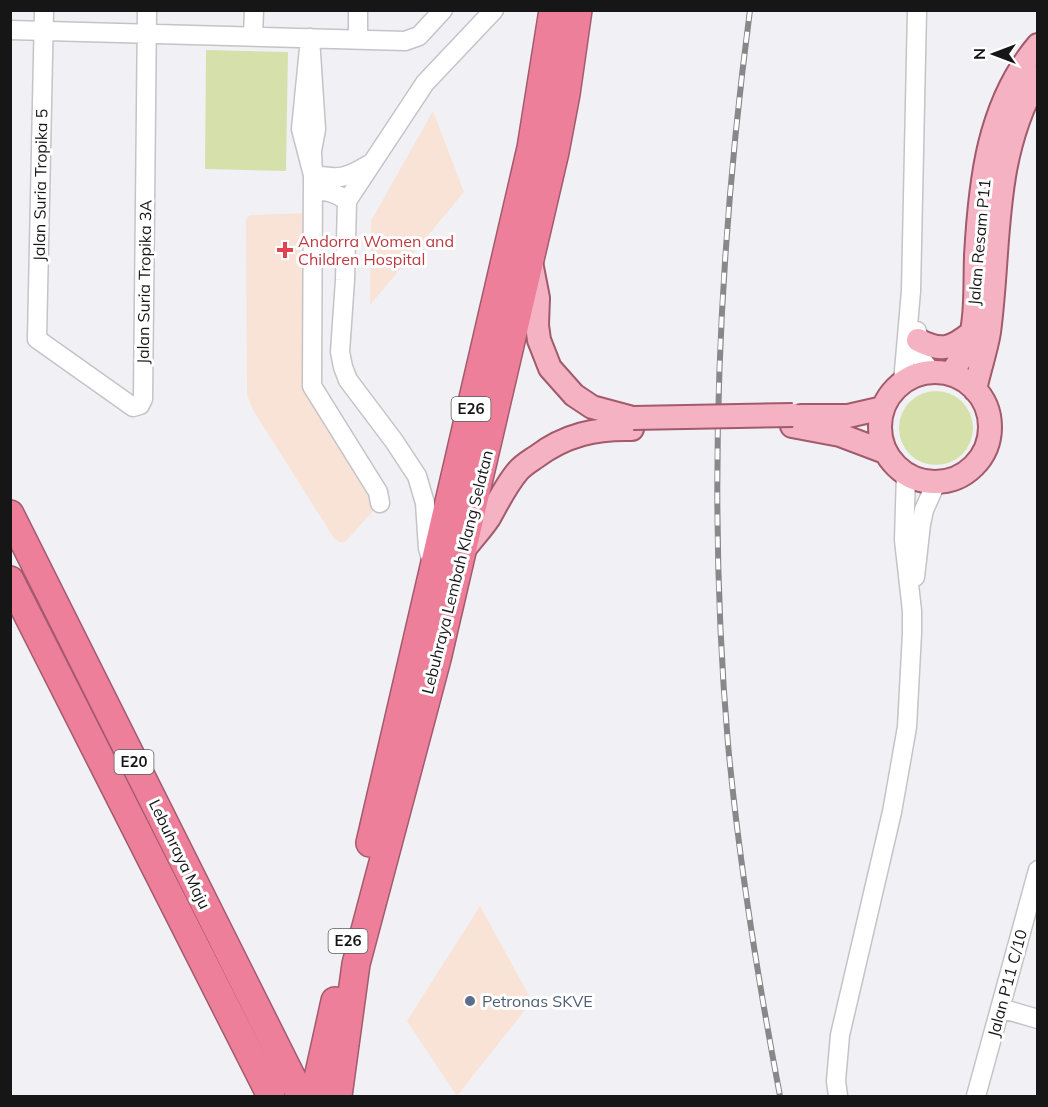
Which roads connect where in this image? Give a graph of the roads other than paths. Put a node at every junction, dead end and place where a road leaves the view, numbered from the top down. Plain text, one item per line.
1 (44, 10) edge
2 (147, 10) edge
3 (254, 10) edge
4 (358, 10) edge
5 (443, 10) edge
6 (494, 10) edge
7 (553, 10) edge
8 (578, 10) edge
9 (917, 10) edge
10 (10, 30) edge
11 (44, 30) junction
12 (147, 33) junction
13 (254, 36) junction
14 (310, 38) junction
15 (358, 39) junction
16 (1038, 45) edge
17 (1038, 78) edge
18 (375, 160) junction
19 (313, 183) junction
20 (346, 201) junction
21 (530, 258) junction
22 (313, 280) junction
23 (345, 280) junction
24 (911, 291) junction
25 (971, 333) junction
26 (37, 339) joint
27 (918, 340) junction
28 (941, 373) junction
29 (903, 382) junction
30 (975, 390) junction
31 (883, 408) junction
32 (793, 421) junction
33 (632, 423) junction
34 (885, 452) junction
35 (906, 474) junction
36 (936, 483) junction
37 (380, 503) dead end
38 (10, 514) edge
39 (463, 551) junction
40 (433, 567) junction
41 (10, 580) edge
42 (912, 611) junction
43 (1038, 870) edge
44 (1035, 891) edge
45 (1000, 1008) junction
46 (1038, 1020) edge
47 (270, 1096) edge
48 (301, 1096) edge
49 (314, 1096) edge
50 (338, 1096) edge
51 (838, 1096) edge
52 (976, 1096) edge

1 - 11 street, Jalan Suria Tropika 5
2 - 12 street
3 - 13 street
4 - 15 street
5 - 15 street
6 - 18 street
7 - 40 highway, Lebuhraya Lembah Klang Selatan / E26
8 - 21 highway, Lebuhraya Lembah Klang Selatan / E26
9 - 24 street
10 - 11 street
11 - 12 street
11 - 26 street, Jalan Suria Tropika 5
12 - 13 street
12 - 26 street, Jalan Suria Tropika 3A
13 - 14 street
14 - 15 street
14 - 19 street
16 - 25 main road, Jalan Resam P11
17 - 30 main road, Jalan Resam P11
18 - 19 street
18 - 20 street
19 - 20 street
19 - 22 street
20 - 23 street
21 - 33 main road
21 - 39 highway, Lebuhraya Lembah Klang Selatan / E26
22 - 23 street
22 - 37 street
23 - 40 street
24 - 27 street
24 - 29 street
25 - 27 main road
25 - 28 main road, Jalan Resam P11
27 - 28 street
28 - 29 main road
28 - 30 main road
29 - 31 main road
30 - 36 main road
31 - 32 main road
31 - 34 main road
32 - 33 main road
32 - 34 main road
33 - 39 main road
34 - 35 main road
35 - 36 main road
35 - 42 street
36 - 42 street
38 - 48 highway, Lebuhraya Maju / E20
39 - 50 highway, Lebuhraya Lembah Klang Selatan / E26
40 - 49 highway, Lebuhraya Lembah Klang Selatan / E26
41 - 47 highway, Lebuhraya Maju / E20
42 - 51 street
43 - 44 street, Jalan P11 C/10
44 - 45 street, Jalan P11 C/10
45 - 46 street
45 - 52 street, Jalan P11 C/10

